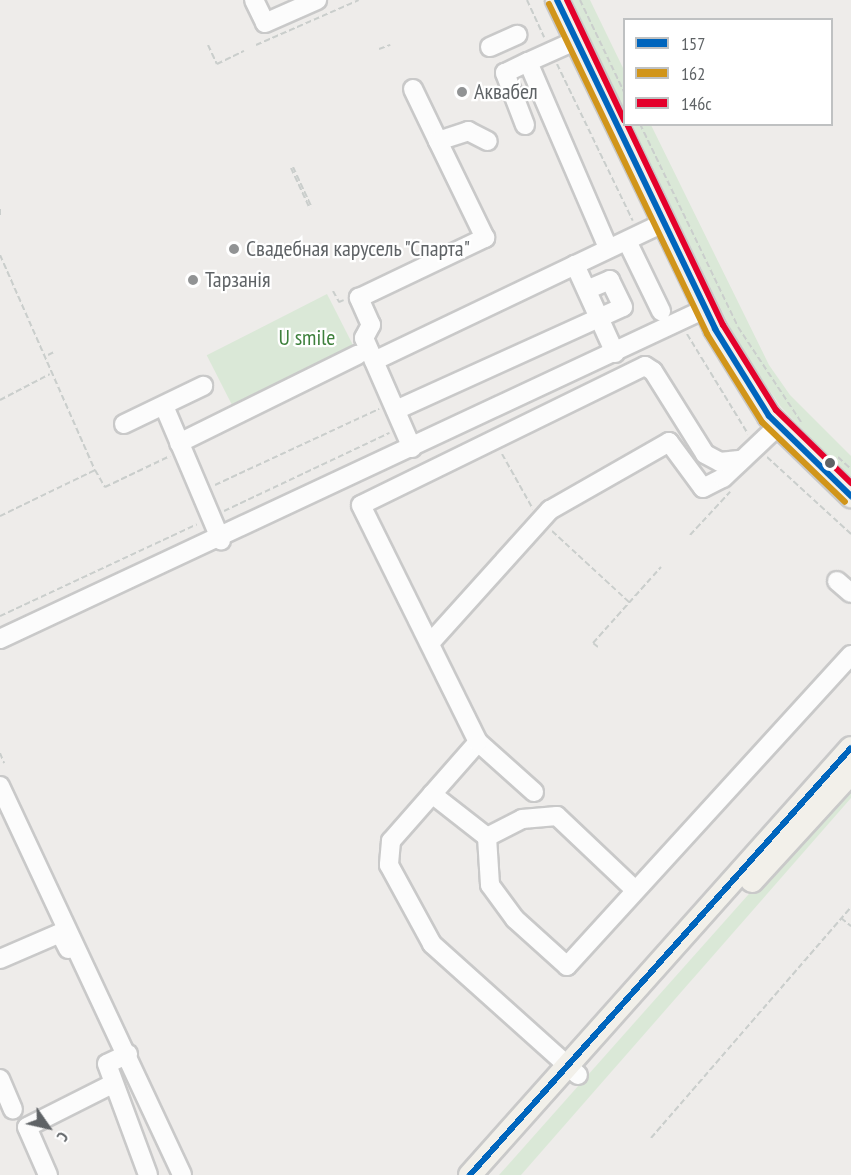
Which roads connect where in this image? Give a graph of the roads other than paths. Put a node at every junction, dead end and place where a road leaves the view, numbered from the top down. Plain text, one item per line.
1 (254, 0) edge
2 (317, 0) edge
3 (557, 0) edge
4 (577, 40) junction
5 (504, 41) dead end
6 (523, 64) junction
7 (412, 89) dead end
8 (525, 125) dead end
9 (438, 141) junction
10 (488, 141) dead end
11 (663, 223) junction
12 (633, 238) junction
13 (608, 248) junction
14 (575, 265) junction
15 (587, 290) junction
16 (705, 309) junction
17 (661, 311) dead end
18 (600, 318) junction
19 (615, 353) junction
20 (357, 355) dead end
21 (374, 362) junction
22 (203, 386) dead end
23 (164, 406) junction
24 (394, 407) junction
25 (124, 424) dead end
26 (778, 426) junction
27 (179, 443) junction
28 (412, 448) junction
29 (705, 454) junction
30 (740, 460) junction
31 (708, 486) junction
32 (851, 496) edge
33 (221, 540) junction
34 (837, 581) dead end
35 (851, 593) edge
36 (0, 639) edge
37 (431, 642) junction
38 (851, 655) edge
39 (478, 742) junction
40 (851, 748) edge
41 (851, 773) edge
42 (0, 786) edge
43 (534, 792) dead end
44 (432, 794) junction
45 (487, 837) junction
46 (635, 890) junction
47 (68, 949) dead end
48 (0, 958) edge
49 (128, 1054) junction
50 (572, 1070) junction
51 (0, 1079) edge
52 (112, 1084) junction
53 (13, 1109) dead end
54 (48, 1175) edge
55 (148, 1175) edge
56 (182, 1175) edge
57 (470, 1175) edge
58 (489, 1175) edge

1 - 2 lane
3 - 4 main road
4 - 6 lane
4 - 11 main road
5 - 6 lane
6 - 8 lane
6 - 13 lane
7 - 9 lane
9 - 10 lane
9 - 21 lane
11 - 12 lane
11 - 16 main road
12 - 13 lane
12 - 17 lane
13 - 14 lane
14 - 15 lane
14 - 21 lane
15 - 18 lane
15 - 18 lane
16 - 19 lane
16 - 26 main road
18 - 19 lane
18 - 24 lane
19 - 28 lane
20 - 27 lane
21 - 24 lane
22 - 23 lane
23 - 25 lane
23 - 27 lane
24 - 28 lane
26 - 30 lane
26 - 32 main road
27 - 33 lane
28 - 33 lane
29 - 30 lane
29 - 31 lane
29 - 37 lane
30 - 31 lane
31 - 37 lane
33 - 36 lane
34 - 35 lane
37 - 39 lane
38 - 46 lane
39 - 43 lane
39 - 44 lane
40 - 50 main road
41 - 50 main road
42 - 49 lane
44 - 45 lane
44 - 50 lane
45 - 46 lane
45 - 46 lane
47 - 48 lane
49 - 52 lane
49 - 56 lane
50 - 57 main road
50 - 58 main road
51 - 53 lane
52 - 54 lane
52 - 55 lane

